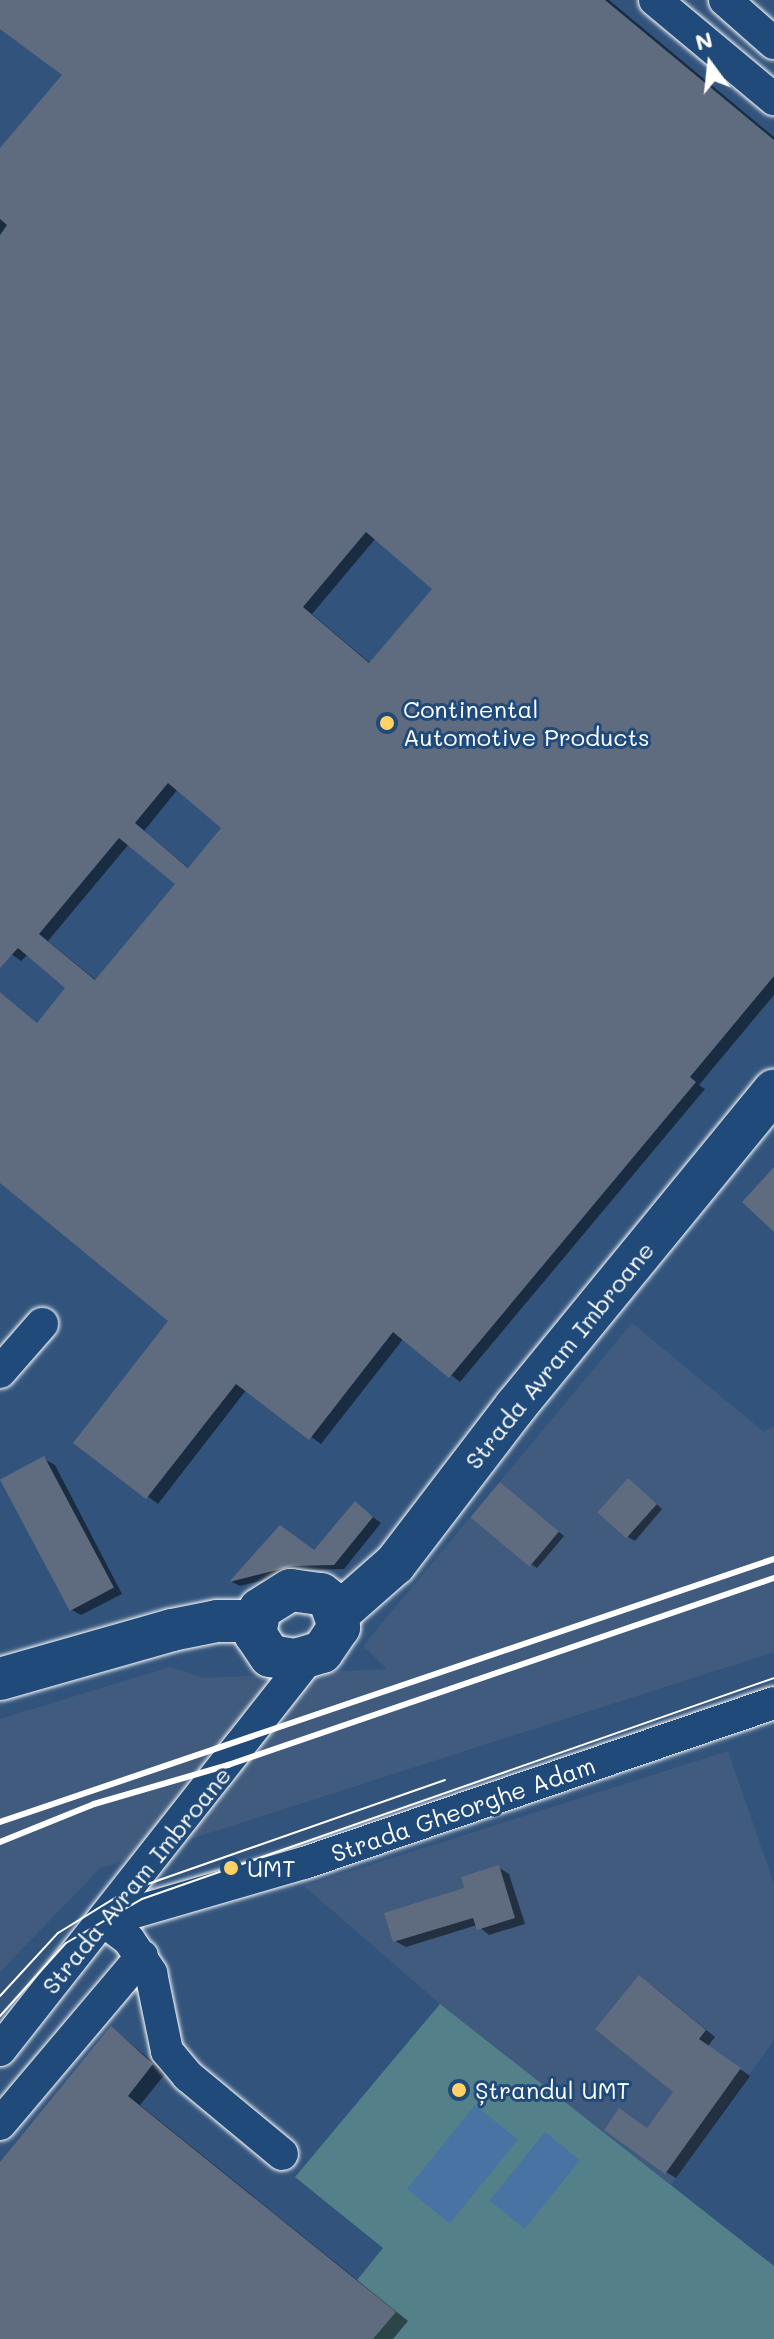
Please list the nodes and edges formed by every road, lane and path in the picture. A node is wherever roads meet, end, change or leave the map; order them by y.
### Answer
1 (655, 0) edge
2 (725, 0) edge
3 (774, 43) edge
4 (774, 99) edge
5 (774, 1090) edge
6 (42, 1324) dead end
7 (0, 1372) edge
8 (338, 1614) junction
9 (278, 1645) junction
10 (0, 1679) edge
11 (774, 1703) edge
12 (104, 1921) junction
13 (142, 1956) junction
14 (0, 2050) edge
15 (0, 2124) edge
16 (282, 2154) dead end

1 - 4 street
2 - 3 street
5 - 8 main road, Strada Avram Imbroane
6 - 7 street
8 - 9 main road
8 - 9 main road
9 - 10 main road
9 - 12 street, Strada Avram Imbroane
11 - 12 street, Strada Gheorghe Adam
12 - 13 street
12 - 14 street, Strada Avram Imbroane
13 - 15 street
13 - 16 street

